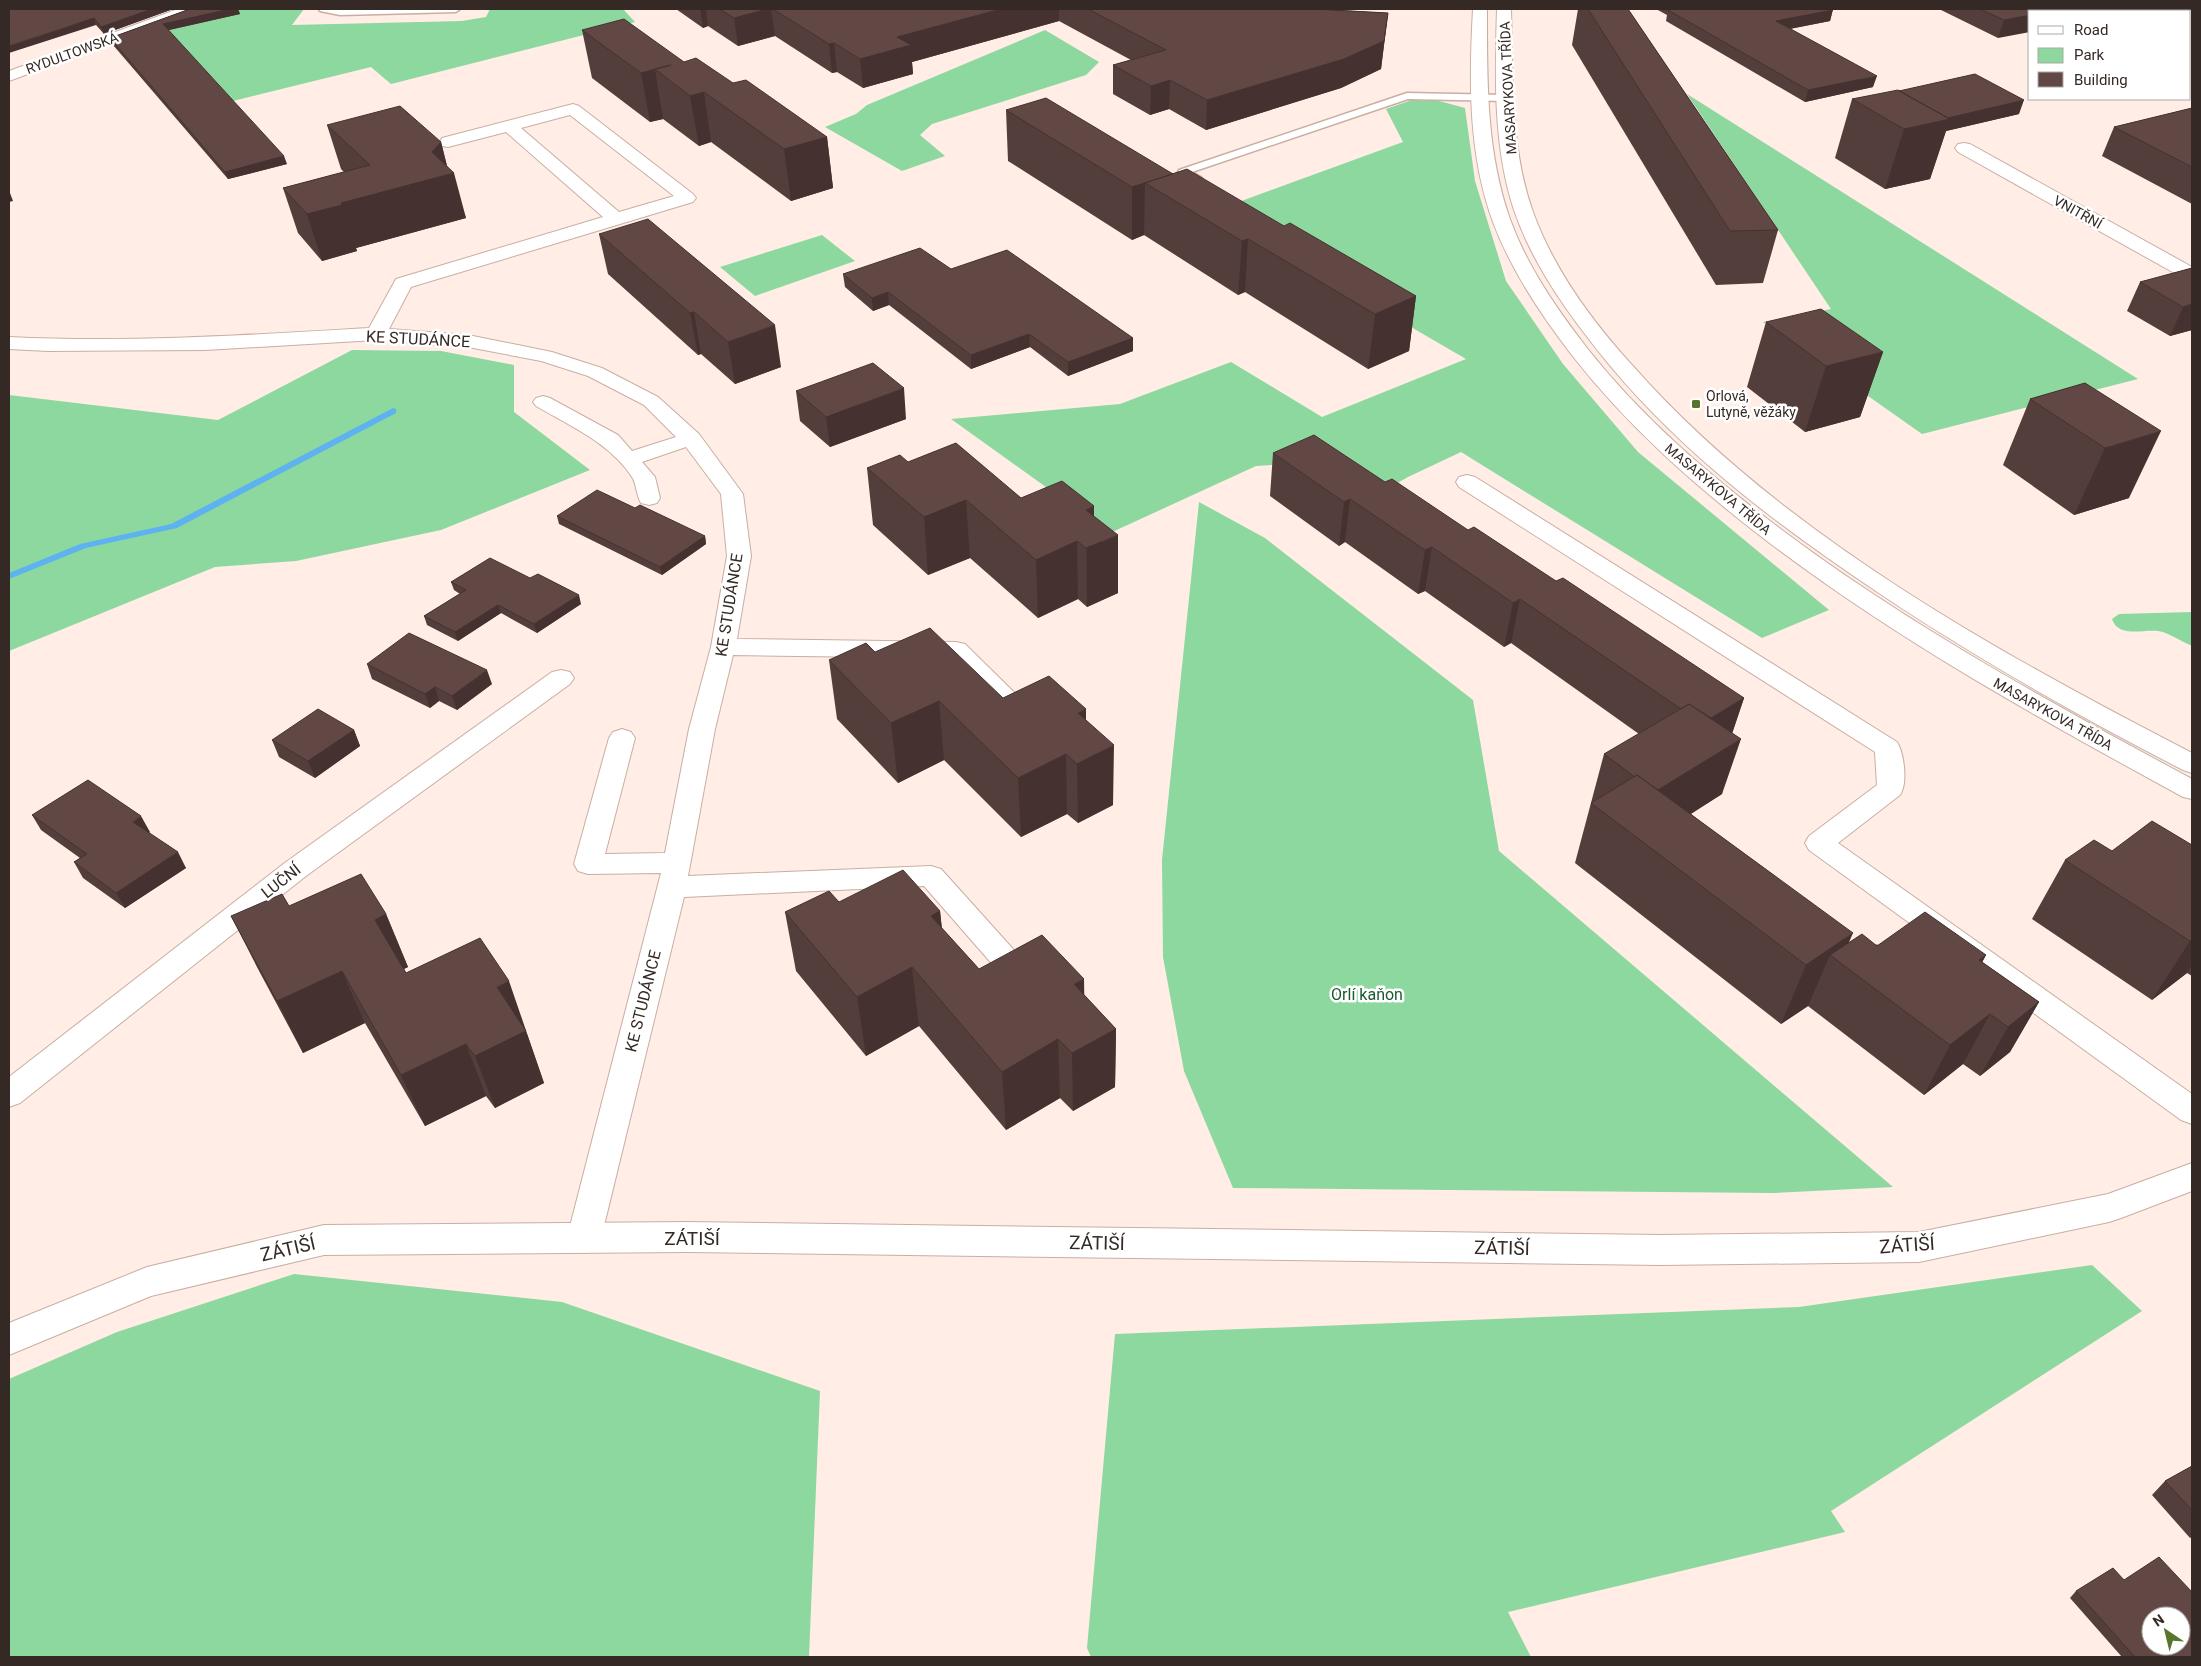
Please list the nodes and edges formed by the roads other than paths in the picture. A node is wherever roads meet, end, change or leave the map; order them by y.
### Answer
1 (191, 9) edge
2 (323, 9) edge
3 (456, 9) edge
4 (1480, 9) edge
5 (1504, 9) edge
6 (9, 76) edge
7 (1478, 97) junction
8 (1506, 98) junction
9 (509, 126) junction
10 (448, 142) dead end
11 (1964, 148) dead end
12 (1206, 185) edge
13 (616, 219) junction
14 (2192, 275) edge
15 (376, 334) junction
16 (9, 343) edge
17 (543, 402) dead end
18 (691, 439) junction
19 (628, 458) junction
20 (1467, 482) dead end
21 (649, 498) dead end
22 (724, 646) junction
23 (560, 678) dead end
24 (1028, 721) edge
25 (622, 738) dead end
26 (2192, 764) edge
27 (2192, 790) edge
28 (674, 875) junction
29 (1003, 957) edge
30 (9, 1094) edge
31 (2192, 1111) edge
32 (2192, 1177) edge
33 (584, 1238) junction
34 (9, 1339) edge

1 - 6 street, RYDULTOWSKÁ
2 - 3 lane
4 - 7 street, MASARYKOVA TŘÍDA
5 - 8 street, MASARYKOVA TŘÍDA
7 - 8 lane
7 - 12 lane
7 - 27 street, MASARYKOVA TŘÍDA
8 - 26 street, MASARYKOVA TŘÍDA
9 - 10 street
9 - 13 street
9 - 13 street
11 - 14 street, VNITŘNÍ
13 - 15 street
15 - 16 street, KE STUDÁNCE
15 - 18 street, KE STUDÁNCE
17 - 19 street
18 - 19 street
18 - 22 street, KE STUDÁNCE
19 - 21 street
20 - 31 street
22 - 24 street
22 - 28 street, KE STUDÁNCE
23 - 30 street, LUČNÍ
25 - 28 street
28 - 29 street
28 - 33 street, KE STUDÁNCE
32 - 33 street, ZÁTIŠÍ
33 - 34 street, ZÁTIŠÍ

